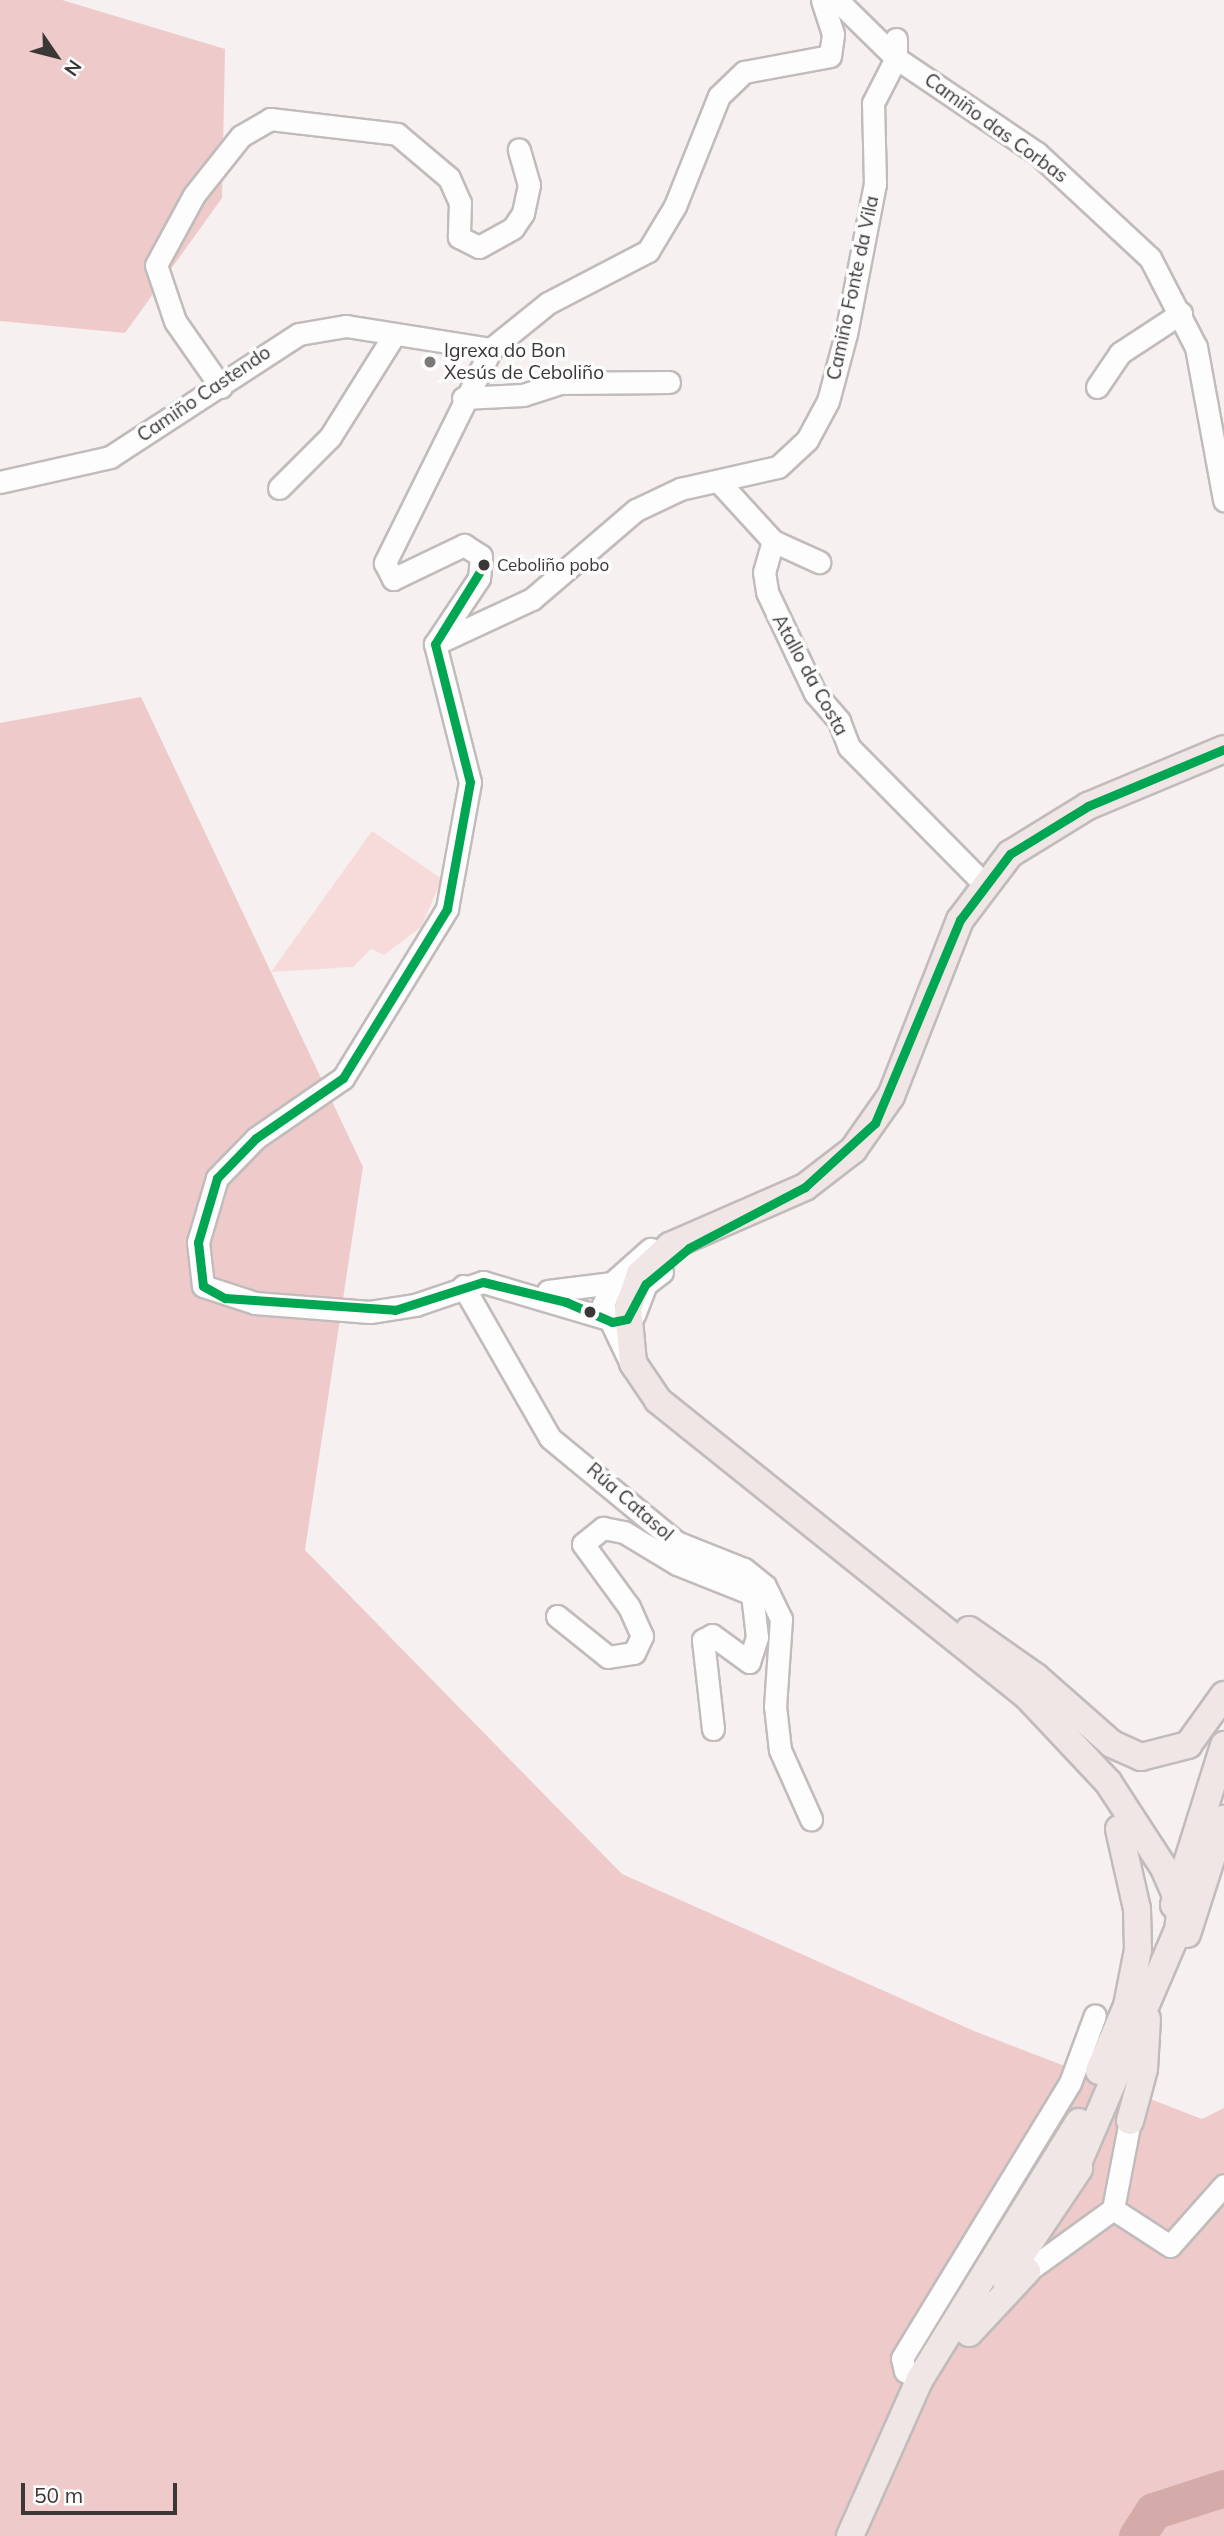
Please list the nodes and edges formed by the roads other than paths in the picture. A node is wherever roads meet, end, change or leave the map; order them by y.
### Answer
1 (822, 0) edge
2 (837, 0) edge
3 (896, 48) junction
4 (519, 149) dead end
5 (1181, 313) junction
6 (392, 338) junction
7 (491, 349) junction
8 (669, 382) dead end
9 (221, 387) junction
10 (1097, 387) dead end
11 (463, 398) junction
12 (0, 482) edge
13 (719, 482) junction
14 (279, 488) dead end
15 (1224, 500) edge
16 (773, 541) junction
17 (819, 562) dead end
18 (435, 644) junction
19 (1224, 749) edge
20 (983, 883) junction
21 (730, 1223) junction
22 (663, 1272) junction
23 (463, 1286) junction
24 (525, 1290) junction
25 (624, 1301) junction
26 (642, 1364) junction
27 (758, 1590) junction
28 (904, 1597) junction
29 (557, 1616) dead end
30 (1224, 1695) edge
31 (713, 1730) dead end
32 (1224, 1745) edge
33 (1087, 1757) junction
34 (1224, 1781) edge
35 (811, 1819) dead end
36 (1224, 1819) edge
37 (1118, 1829) junction
38 (1177, 1897) junction
39 (1147, 2011) junction
40 (1095, 2015) dead end
41 (1147, 2040) junction
42 (1130, 2121) joint
43 (1060, 2176) junction
44 (1224, 2185) edge
45 (1113, 2209) junction
46 (1033, 2267) joint
47 (932, 2304) junction
48 (963, 2327) junction
49 (920, 2379) junction
50 (850, 2536) edge
51 (867, 2536) edge

1 - 7 street
2 - 3 street, Camiño das Corbas
3 - 5 street, Camiño das Corbas
3 - 13 street, Camiño Fonte da Vila
4 - 9 street
5 - 10 street
5 - 15 street, Camiño das Corbas
6 - 7 street, Camiño Castendo
6 - 9 street, Camiño Castendo
6 - 14 street
7 - 11 street
8 - 11 street
9 - 12 street, Camiño Castendo
11 - 18 street
13 - 16 street
13 - 18 street, Camiño Fonte da Vila
16 - 17 street
16 - 20 street, Atallo da Costa
18 - 23 street
19 - 20 main road
20 - 21 main road
21 - 22 main road
21 - 25 main road
22 - 25 street
22 - 26 main road
23 - 24 street
23 - 27 street, Rúa Catasol
24 - 25 street
24 - 25 street
25 - 26 main road
26 - 28 main road
27 - 29 street
27 - 31 street
27 - 35 street, Rúa Catasol
28 - 30 main road
28 - 33 main road
32 - 38 main road
33 - 37 main road
33 - 38 main road
34 - 38 main road
36 - 41 main road
37 - 38 main road
37 - 43 main road
38 - 39 main road
38 - 43 main road
39 - 41 main road
39 - 43 main road
40 - 47 street
41 - 42 main road
41 - 43 main road
42 - 45 street
43 - 48 main road
44 - 45 street
45 - 46 street
46 - 48 main road
47 - 48 street
47 - 49 street
48 - 49 main road
48 - 51 main road
49 - 50 main road

